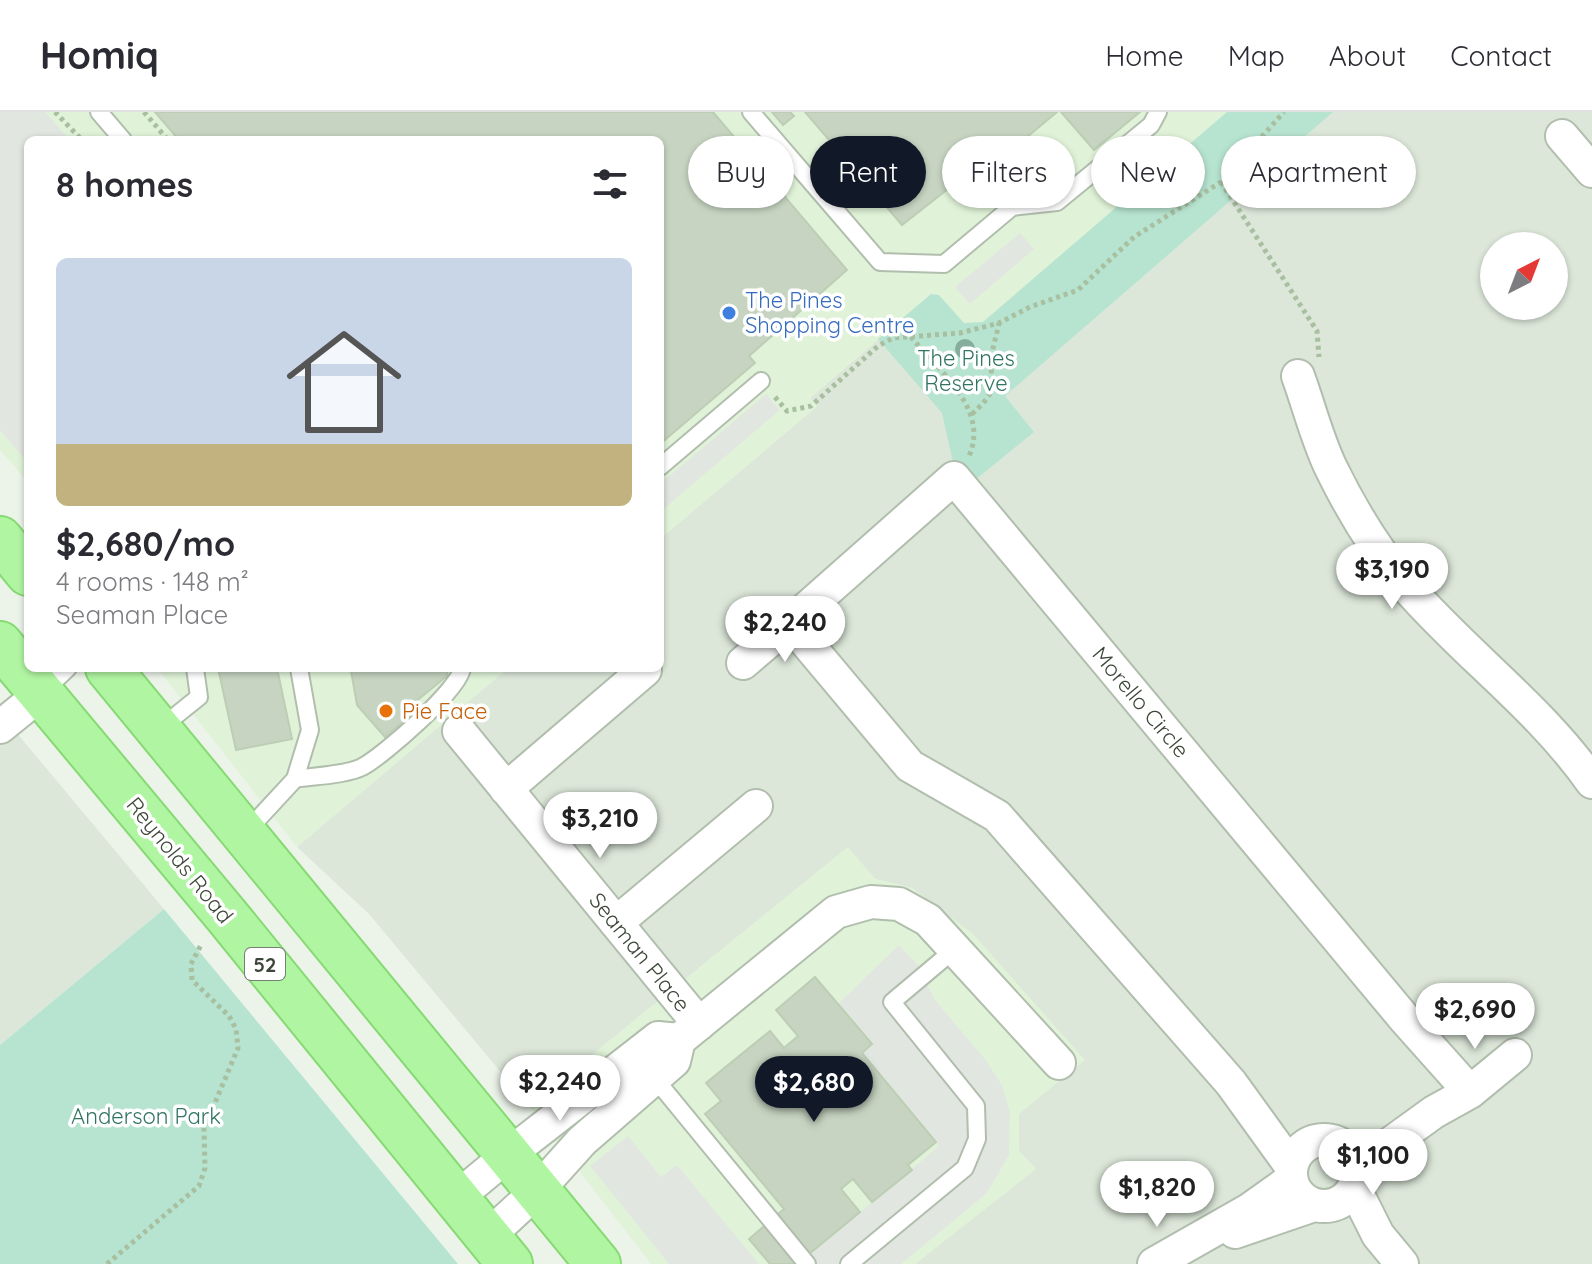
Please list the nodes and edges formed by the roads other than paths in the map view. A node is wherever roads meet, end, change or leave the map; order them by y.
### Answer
1 (99, 112) edge
2 (751, 112) edge
3 (1158, 112) edge
4 (120, 136) edge
5 (1562, 136) dead end
6 (1592, 171) edge
7 (1304, 375) road end
8 (761, 381) road end
9 (664, 464) edge
10 (0, 539) edge
11 (24, 568) edge
12 (790, 623) junction
13 (743, 663) dead end
14 (24, 671) edge
15 (31, 672) edge
16 (111, 672) edge
17 (196, 672) edge
18 (300, 672) edge
19 (462, 672) edge
20 (643, 672) edge
21 (0, 727) edge
22 (158, 730) junction
23 (459, 731) dead end
24 (295, 779) junction
25 (1592, 782) edge
26 (506, 789) junction
27 (756, 806) dead end
28 (243, 835) junction
29 (616, 923) junction
30 (955, 949) junction
31 (689, 1032) junction
32 (1515, 1055) dead end
33 (1059, 1063) dead end
34 (646, 1066) junction
35 (1231, 1083) junction
36 (1470, 1092) junction
37 (1434, 1112) junction
38 (1324, 1141) junction
39 (508, 1155) junction
40 (1291, 1173) junction
41 (537, 1191) junction
42 (1340, 1192) junction
43 (455, 1199) junction
44 (1189, 1243) junction
45 (499, 1250) edge
46 (598, 1264) edge
47 (807, 1264) edge
48 (849, 1264) edge
49 (1154, 1264) edge
50 (1402, 1264) edge

1 - 4 lane
2 - 3 lane
5 - 6 street
7 - 25 street
8 - 9 lane
10 - 11 main road
12 - 13 street
12 - 35 street
12 - 36 street, Morello Circle
14 - 21 street
15 - 43 main road, Reynolds Road / 52
16 - 22 main road
17 - 22 lane
18 - 24 lane
19 - 24 lane
20 - 26 street
22 - 28 main road
23 - 26 street, Seaman Place
24 - 28 lane
26 - 29 street, Seaman Place
27 - 29 street
28 - 39 main road
29 - 31 street, Seaman Place
30 - 31 street
30 - 33 street
30 - 48 lane
31 - 34 street
32 - 36 street
34 - 39 street
34 - 41 street
34 - 47 lane
35 - 38 street
35 - 40 street
36 - 37 street
37 - 38 street
37 - 42 street
38 - 40 street
38 - 42 street
39 - 41 main road
39 - 43 street
40 - 42 street
40 - 44 street
41 - 45 street
41 - 46 main road
42 - 44 street
42 - 50 street
43 - 45 main road, Reynolds Road / 52
44 - 49 street

